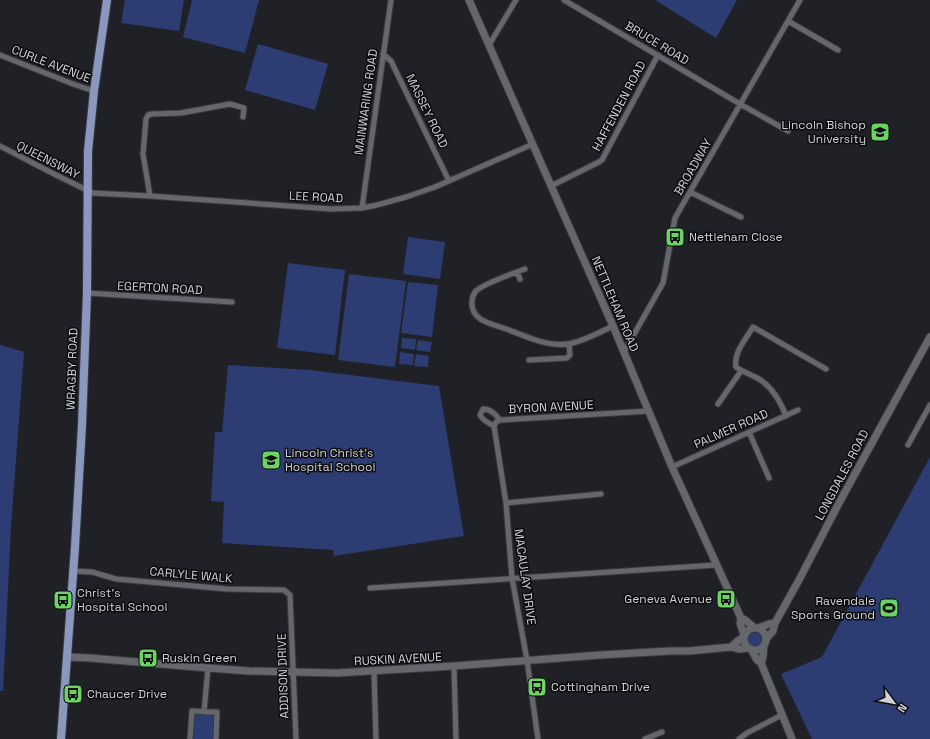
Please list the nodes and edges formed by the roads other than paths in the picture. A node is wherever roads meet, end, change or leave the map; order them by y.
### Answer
1 (106, 0) edge
2 (391, 0) edge
3 (469, 0) edge
4 (516, 0) edge
5 (564, 0) edge
6 (800, 0) edge
7 (788, 21) junction
8 (489, 45) junction
9 (838, 50) dead end
10 (383, 54) junction
11 (0, 55) edge
12 (658, 55) junction
13 (94, 91) junction
14 (740, 104) junction
15 (244, 117) dead end
16 (788, 131) dead end
17 (533, 144) junction
18 (0, 146) edge
19 (449, 181) junction
20 (551, 186) junction
21 (88, 191) junction
22 (690, 192) junction
23 (150, 196) junction
24 (362, 208) junction
25 (741, 217) dead end
26 (524, 269) dead end
27 (517, 272) junction
28 (520, 279) dead end
29 (86, 292) junction
30 (232, 302) dead end
31 (613, 326) junction
32 (930, 337) edge
33 (569, 344) junction
34 (624, 352) junction
35 (529, 360) dead end
36 (826, 369) dead end
37 (741, 371) junction
38 (718, 404) dead end
39 (930, 405) edge
40 (798, 410) dead end
41 (649, 411) junction
42 (786, 416) junction
43 (500, 420) junction
44 (494, 426) junction
45 (749, 432) junction
46 (908, 445) dead end
47 (672, 467) junction
48 (769, 478) dead end
49 (601, 494) dead end
50 (506, 503) junction
51 (716, 565) junction
52 (73, 571) junction
53 (512, 578) junction
54 (370, 588) dead end
55 (290, 611) joint
56 (741, 618) junction
57 (775, 623) junction
58 (757, 628) junction
59 (744, 636) junction
60 (765, 642) junction
61 (731, 647) junction
62 (750, 649) junction
63 (67, 657) junction
64 (527, 660) junction
65 (761, 663) junction
66 (454, 666) junction
67 (208, 668) junction
68 (374, 671) junction
69 (293, 672) junction
70 (204, 712) junction
71 (782, 715) junction
72 (662, 732) dead end
73 (61, 739) edge
74 (190, 739) edge
75 (216, 739) edge
76 (296, 739) edge
77 (376, 739) edge
78 (456, 739) edge
79 (538, 739) edge
80 (645, 739) edge
81 (739, 739) edge
82 (792, 739) edge

1 - 13 main road, WRAGBY ROAD
2 - 10 street, MAINWARING ROAD
3 - 8 main road, NETTLEHAM ROAD
4 - 8 street
5 - 12 street, BRUCE ROAD
6 - 7 street, BROADWAY
7 - 9 street
7 - 14 street, BROADWAY
8 - 17 main road, NETTLEHAM ROAD
10 - 19 street, MASSEY ROAD
10 - 24 street, MAINWARING ROAD
11 - 13 street, CURLE AVENUE
12 - 14 street, BRUCE ROAD
12 - 20 street, HAFFENDEN ROAD
13 - 21 main road, WRAGBY ROAD
14 - 16 street, BRUCE ROAD
14 - 22 street, BROADWAY
15 - 23 street
17 - 19 street, LEE ROAD
17 - 20 main road, NETTLEHAM ROAD
18 - 21 street, QUEENSWAY
19 - 24 street, LEE ROAD
20 - 31 main road, NETTLEHAM ROAD
21 - 23 street, LEE ROAD
21 - 29 main road, WRAGBY ROAD
22 - 25 street
22 - 34 street, BROADWAY
23 - 24 street, LEE ROAD
26 - 27 street
27 - 28 street
27 - 33 street
29 - 30 street, EGERTON ROAD
29 - 52 main road, WRAGBY ROAD
31 - 33 street
31 - 34 main road, NETTLEHAM ROAD
32 - 57 main road, LONGDALES ROAD
33 - 35 street
34 - 41 main road, NETTLEHAM ROAD
36 - 37 street
37 - 38 street
37 - 42 street
39 - 46 street
40 - 42 street, PALMER ROAD
41 - 43 street, BYRON AVENUE
41 - 47 main road, NETTLEHAM ROAD
42 - 45 street, PALMER ROAD
43 - 44 street
43 - 44 street, BYRON AVENUE
44 - 50 street, MACAULAY DRIVE
45 - 47 street, PALMER ROAD
45 - 48 street
47 - 51 main road, NETTLEHAM ROAD
49 - 50 street
50 - 53 street, MACAULAY DRIVE
51 - 53 street
51 - 56 main road, NETTLEHAM ROAD
52 - 55 street, CARLYLE WALK
52 - 63 main road, WRAGBY ROAD
53 - 54 street
53 - 64 street, MACAULAY DRIVE
55 - 69 street, ADDISON DRIVE
56 - 58 main road, NETTLEHAM ROAD
56 - 59 main road, NETTLEHAM ROAD
57 - 58 main road
57 - 60 main road, LONGDALES ROAD
58 - 59 main road
58 - 60 main road
59 - 61 main road
59 - 62 main road
60 - 62 main road
60 - 65 main road
61 - 62 main road, RUSKIN AVENUE
61 - 64 main road, RUSKIN AVENUE
62 - 65 main road
63 - 67 main road, RUSKIN AVENUE
63 - 73 main road, WRAGBY ROAD
64 - 66 main road, RUSKIN AVENUE
64 - 79 street, MACAULAY DRIVE
65 - 71 main road
66 - 68 main road, RUSKIN AVENUE
66 - 78 street
67 - 69 main road, RUSKIN AVENUE
67 - 70 street
68 - 69 main road, RUSKIN AVENUE
68 - 77 street
69 - 76 street, ADDISON DRIVE
70 - 74 street
70 - 75 street
71 - 81 street
71 - 82 main road
72 - 80 street

